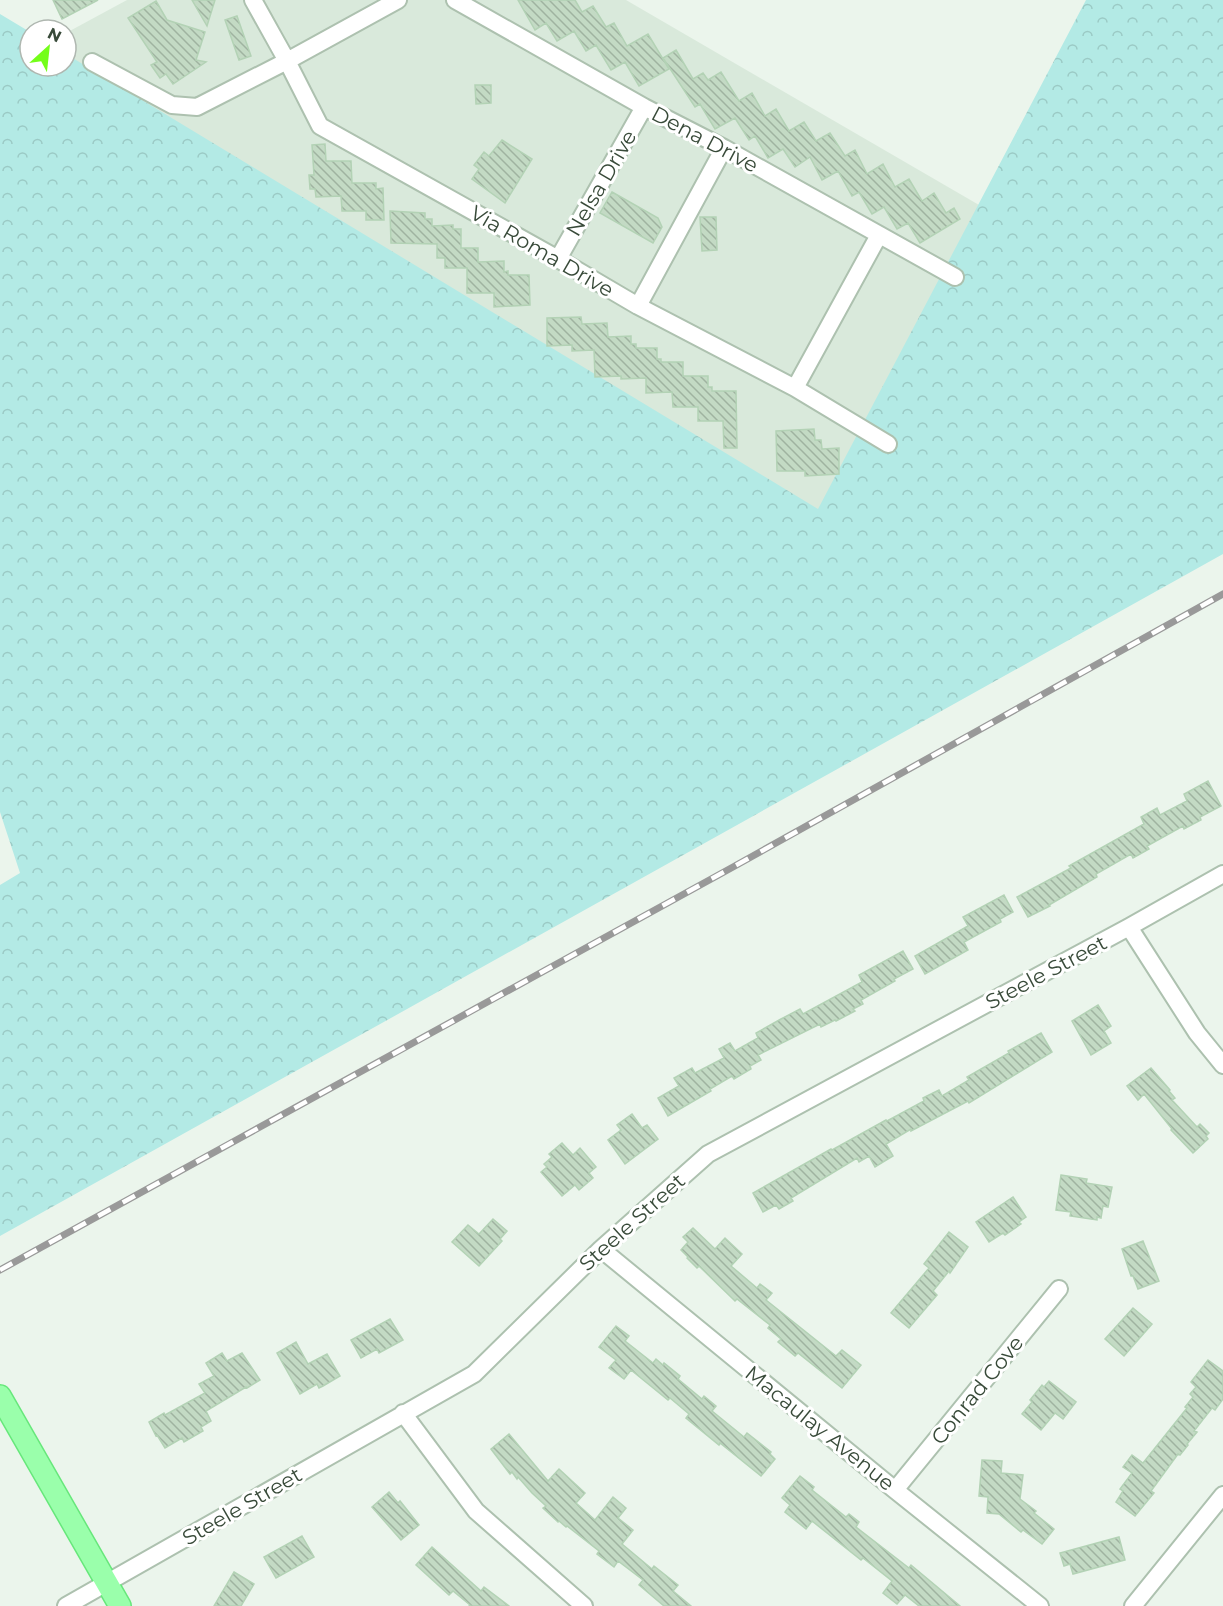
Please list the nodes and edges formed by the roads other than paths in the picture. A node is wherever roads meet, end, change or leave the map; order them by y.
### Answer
1 (253, 0) edge
2 (398, 0) edge
3 (455, 0) edge
4 (287, 60) junction
5 (92, 62) dead end
6 (644, 107) junction
7 (724, 148) junction
8 (879, 236) junction
9 (558, 259) junction
10 (956, 277) dead end
11 (638, 306) junction
12 (795, 388) junction
13 (888, 444) dead end
14 (1223, 874) edge
15 (1129, 927) junction
16 (1223, 1065) edge
17 (601, 1249) junction
18 (1059, 1289) dead end
19 (0, 1396) edge
20 (404, 1413) junction
21 (895, 1490) junction
22 (1223, 1495) edge
23 (107, 1583) junction
24 (66, 1606) edge
25 (120, 1606) edge
26 (584, 1606) edge
27 (1040, 1606) edge
28 (1133, 1606) edge

1 - 4 street, Via Roma Drive
2 - 4 street
3 - 6 street, Dena Drive
4 - 5 street
4 - 9 street, Via Roma Drive
6 - 7 street, Dena Drive
6 - 9 street, Nelsa Drive
7 - 8 street, Dena Drive
7 - 11 street
8 - 10 street, Dena Drive
8 - 12 street
9 - 11 street, Via Roma Drive
11 - 12 street, Via Roma Drive
12 - 13 street, Via Roma Drive
14 - 15 street, Steele Street
15 - 16 street
15 - 17 street, Steele Street
17 - 20 street, Steele Street
17 - 21 street, Macaulay Avenue
18 - 21 street, Conrad Cove
19 - 23 main road
20 - 23 street, Steele Street
20 - 26 street
21 - 27 street, Macaulay Avenue
22 - 28 street
23 - 24 street, Steele Street
23 - 25 main road

